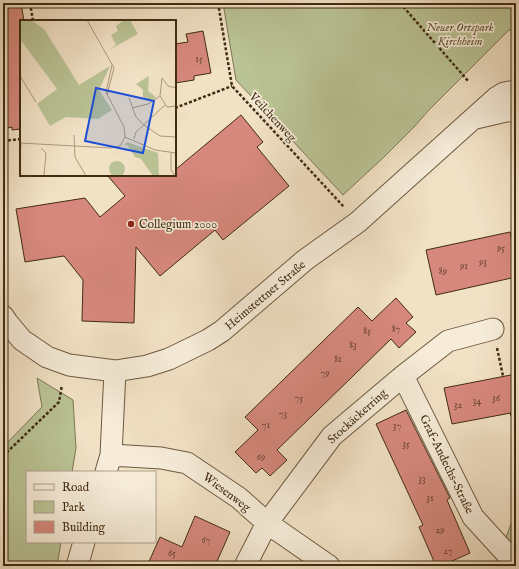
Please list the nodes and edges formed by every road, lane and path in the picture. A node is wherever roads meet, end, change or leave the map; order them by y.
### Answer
1 (30, 3) edge
2 (218, 3) edge
3 (400, 3) edge
4 (33, 20) edge
5 (469, 82) dead end
6 (232, 86) junction
7 (516, 91) edge
8 (176, 108) edge
9 (516, 111) edge
10 (474, 118) junction
11 (20, 138) edge
12 (3, 142) edge
13 (358, 222) junction
14 (3, 316) edge
15 (493, 329) joint
16 (115, 371) junction
17 (403, 376) junction
18 (503, 376) dead end
19 (62, 384) dead end
20 (511, 413) dead end
21 (516, 438) edge
22 (3, 456) edge
23 (108, 463) edge
24 (267, 523) junction
25 (84, 543) edge
26 (516, 564) edge
27 (77, 566) edge
28 (245, 566) edge
29 (329, 566) edge

1 - 4 path
2 - 6 path
3 - 5 path
6 - 8 path
6 - 13 path, Veilchenweg
7 - 10 street, Heimstettner Straße
9 - 10 street, Heimstettner Straße
10 - 13 street, Heimstettner Straße
11 - 12 path
13 - 16 street, Heimstettner Straße
14 - 16 street, Heimstettner Straße
15 - 17 street, Stockäckerring
15 - 18 path
16 - 23 street
17 - 24 street, Stockäckerring
17 - 26 street, Graf-Andechs-Straße
19 - 22 path
20 - 21 path
23 - 24 street, Wiesenweg
24 - 28 street, Stockäckerring
24 - 29 street, Wiesenweg
25 - 27 street

